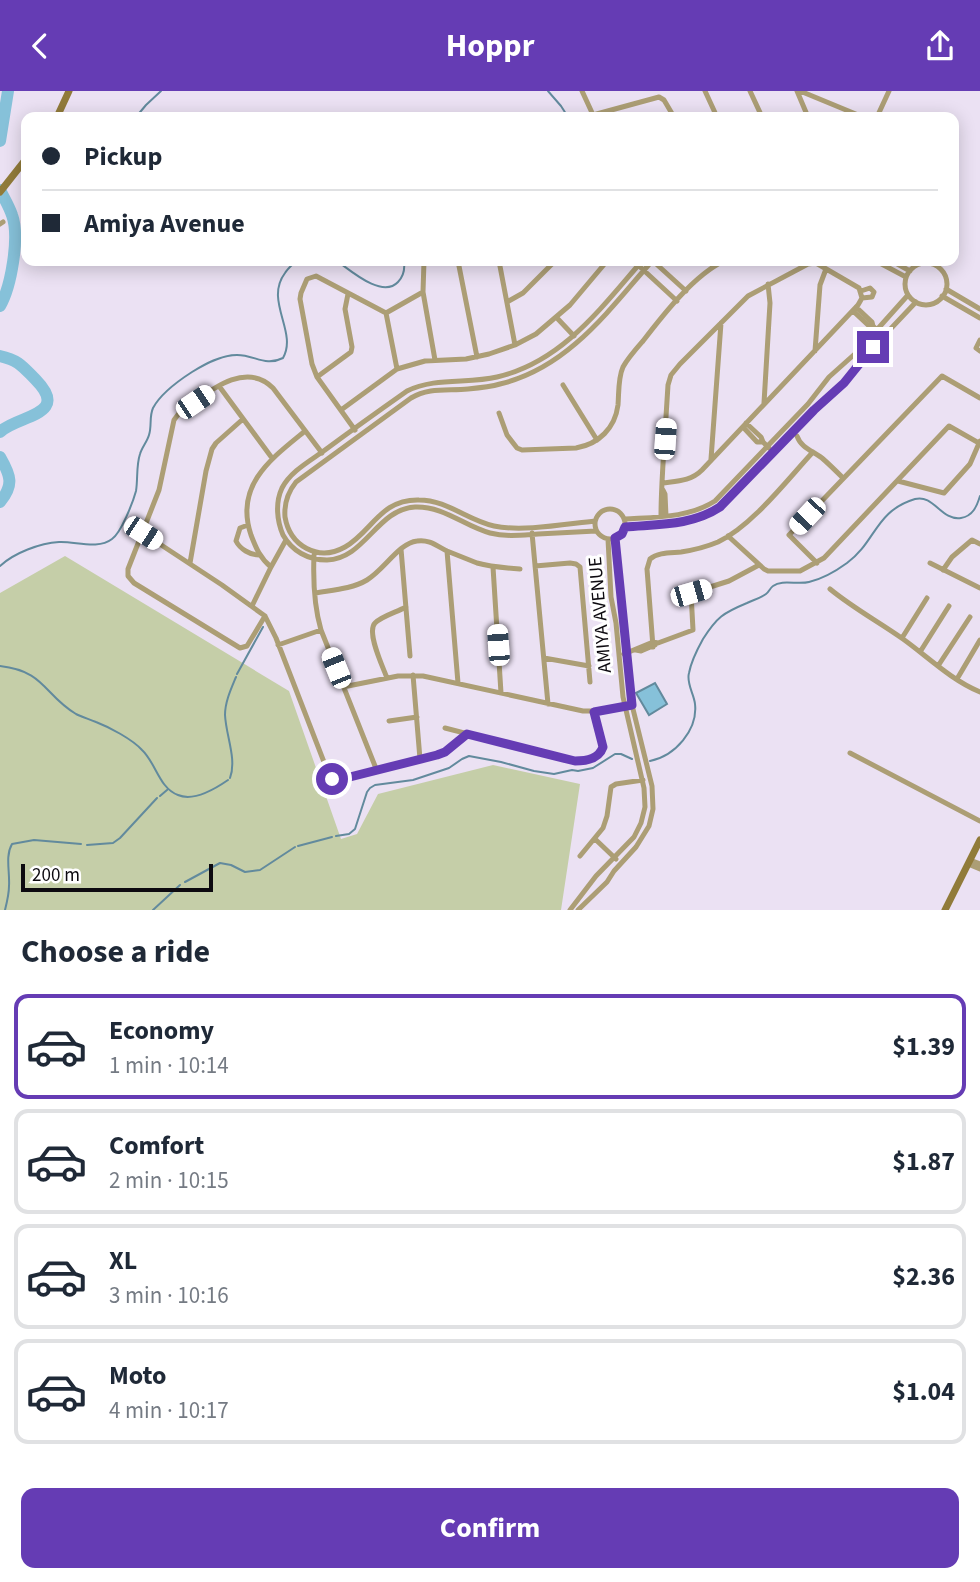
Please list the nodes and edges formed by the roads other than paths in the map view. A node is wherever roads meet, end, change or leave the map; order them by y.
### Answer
1 (69, 91) edge
2 (582, 91) edge
3 (705, 91) edge
4 (750, 91) edge
5 (799, 91) edge
6 (889, 91) edge
7 (59, 112) edge
8 (592, 112) edge
9 (608, 112) edge
10 (671, 112) edge
11 (715, 112) edge
12 (760, 112) edge
13 (806, 112) edge
14 (851, 112) edge
15 (879, 112) edge
16 (21, 166) edge
17 (0, 192) edge
18 (424, 266) edge
19 (459, 266) edge
20 (501, 266) edge
21 (550, 266) edge
22 (603, 266) edge
23 (637, 266) edge
24 (642, 266) edge
25 (648, 266) edge
26 (658, 266) edge
27 (716, 266) edge
28 (804, 266) edge
29 (821, 266) edge
30 (885, 266) edge
31 (901, 266) edge
32 (917, 266) edge
33 (935, 266) edge
34 (826, 269) junction
35 (644, 270) junction
36 (910, 271) junction
37 (906, 277) junction
38 (768, 284) junction
39 (946, 289) junction
40 (686, 291) junction
41 (861, 291) junction
42 (423, 292) junction
43 (348, 294) junction
44 (908, 295) junction
45 (942, 296) junction
46 (862, 298) junction
47 (677, 301) junction
48 (507, 302) junction
49 (916, 302) junction
50 (898, 306) junction
51 (855, 309) junction
52 (980, 309) edge
53 (386, 313) junction
54 (905, 313) junction
55 (557, 318) junction
56 (887, 318) junction
57 (980, 318) edge
58 (721, 323) junction
59 (895, 325) junction
60 (875, 328) junction
61 (817, 329) junction
62 (831, 334) junction
63 (574, 335) junction
64 (884, 336) junction
65 (706, 338) junction
66 (980, 339) edge
67 (579, 341) junction
68 (720, 344) junction
69 (515, 345) junction
70 (815, 351) junction
71 (980, 351) edge
72 (477, 357) junction
73 (435, 360) junction
74 (397, 369) junction
75 (317, 377) junction
76 (765, 382) junction
77 (564, 385) dead end
78 (219, 386) junction
79 (779, 389) junction
80 (980, 398) edge
81 (764, 405) junction
82 (341, 410) junction
83 (499, 413) dead end
84 (243, 419) junction
85 (744, 425) junction
86 (787, 426) junction
87 (354, 428) junction
88 (305, 431) junction
89 (795, 434) junction
90 (359, 435) junction
91 (713, 437) junction
92 (597, 440) junction
93 (980, 442) edge
94 (726, 445) junction
95 (765, 445) junction
96 (811, 450) junction
97 (322, 452) junction
98 (774, 453) junction
99 (272, 457) junction
100 (326, 459) junction
101 (711, 461) junction
102 (842, 478) junction
103 (898, 481) junction
104 (663, 483) junction
105 (664, 516) junction
106 (625, 519) junction
107 (595, 521) junction
108 (248, 525) junction
109 (531, 527) junction
110 (625, 527) junction
111 (596, 531) junction
112 (143, 533) junction
113 (532, 534) junction
114 (729, 536) junction
115 (289, 538) junction
116 (615, 538) junction
117 (608, 539) junction
118 (980, 544) edge
119 (401, 549) junction
120 (447, 551) junction
121 (259, 555) junction
122 (314, 555) junction
123 (190, 563) junction
124 (817, 563) junction
125 (930, 563) dead end
126 (759, 565) junction
127 (535, 566) junction
128 (271, 567) junction
129 (493, 567) junction
130 (520, 569) dead end
131 (943, 570) junction
132 (980, 588) edge
133 (830, 590) dead end
134 (315, 593) junction
135 (927, 598) dead end
136 (253, 606) junction
137 (949, 606) dead end
138 (406, 607) junction
139 (265, 616) junction
140 (970, 617) dead end
141 (321, 630) junction
142 (902, 638) junction
143 (980, 640) edge
144 (655, 644) junction
145 (278, 645) junction
146 (920, 652) junction
147 (618, 654) junction
148 (626, 654) junction
149 (411, 656) dead end
150 (544, 658) junction
151 (589, 666) junction
152 (938, 666) junction
153 (413, 675) junction
154 (387, 678) junction
155 (957, 679) junction
156 (590, 682) dead end
157 (458, 683) junction
158 (980, 683) edge
159 (343, 687) junction
160 (978, 691) edge
161 (501, 694) junction
162 (548, 703) junction
163 (632, 705) junction
164 (624, 707) junction
165 (594, 712) junction
166 (417, 717) junction
167 (389, 721) dead end
168 (445, 728) dead end
169 (467, 734) junction
170 (850, 753) dead end
171 (420, 759) junction
172 (377, 771) junction
173 (651, 778) junction
174 (642, 780) junction
175 (980, 821) edge
176 (595, 839) junction
177 (980, 840) edge
178 (580, 856) dead end
179 (614, 858) junction
180 (969, 862) junction
181 (621, 864) junction
182 (980, 867) edge
183 (579, 905) edge
184 (570, 910) edge
185 (945, 910) edge

1 - 7 main road
2 - 8 street
3 - 11 street
4 - 12 street
5 - 13 street
5 - 14 street
6 - 15 street
9 - 10 street
16 - 17 main road
18 - 42 street
19 - 72 street
20 - 48 street
21 - 48 street
22 - 55 street
23 - 63 street
24 - 35 street
25 - 35 street
26 - 40 street
27 - 40 street
28 - 38 street
29 - 34 street
30 - 37 street
31 - 36 street
32 - 36 street
33 - 39 street
34 - 41 street
34 - 61 street
35 - 47 street
35 - 67 street
36 - 37 street
37 - 44 street
38 - 58 street
38 - 76 street
39 - 45 street
39 - 52 street
40 - 47 street
41 - 46 street
41 - 46 street
42 - 53 street
42 - 73 street
43 - 53 street
43 - 75 street
43 - 75 street
44 - 49 street
44 - 50 street
45 - 49 street
45 - 57 street
46 - 51 street
47 - 92 street
48 - 69 street
49 - 54 street
50 - 54 street
50 - 56 street
51 - 60 street
51 - 62 street
53 - 74 street
54 - 59 street
55 - 63 street
55 - 69 street
56 - 59 street
56 - 60 street
58 - 65 street
58 - 68 street
59 - 64 street
60 - 64 street
60 - 86 street
61 - 62 street
61 - 70 street
62 - 70 street
63 - 67 street
63 - 87 street
64 - 89 street
65 - 68 street
65 - 104 street
66 - 71 street
67 - 90 street
68 - 91 street
69 - 72 street
70 - 79 street
72 - 73 street
73 - 74 street
74 - 82 street
75 - 82 street
76 - 79 street
76 - 81 street
77 - 92 street
78 - 84 street
78 - 88 street
78 - 112 street
79 - 81 street
80 - 102 street
81 - 85 street
82 - 87 street
83 - 92 street
84 - 99 street
84 - 123 street
85 - 94 street
85 - 95 street
86 - 89 street
86 - 95 street
87 - 90 street
87 - 97 street
88 - 97 street
88 - 99 street
89 - 96 street
89 - 98 street
90 - 100 street
91 - 94 street
91 - 101 street
93 - 103 street
93 - 103 street
94 - 101 street
95 - 98 street
95 - 105 street
96 - 102 street
96 - 114 street
97 - 100 street
97 - 115 street
98 - 110 street
99 - 108 street
100 - 115 street
101 - 104 street
102 - 124 street
103 - 124 street
104 - 105 street
105 - 106 street
106 - 107 street
106 - 110 street
107 - 109 street
107 - 111 street
108 - 121 street
108 - 121 street
109 - 113 street
109 - 122 street
110 - 116 street
111 - 113 street
111 - 117 street
112 - 123 street
112 - 139 street
113 - 122 street
113 - 127 street
114 - 126 street
114 - 144 street
115 - 122 street
115 - 128 street
116 - 117 street
116 - 148 street, AMIYA AVENUE
117 - 147 street, AMIYA AVENUE
118 - 131 street
119 - 120 street
119 - 134 street
119 - 138 street
120 - 129 street
120 - 157 street
121 - 128 street
122 - 134 street
123 - 136 street
124 - 126 street
125 - 131 street
126 - 144 street
127 - 150 street
127 - 151 street
128 - 136 street
129 - 130 street
129 - 161 street
131 - 132 street
133 - 142 street
134 - 141 street
135 - 142 street
136 - 139 street
137 - 146 street
138 - 149 street
138 - 154 street
139 - 145 street
140 - 152 street
141 - 145 street
141 - 159 street
142 - 146 street
143 - 155 street
144 - 148 street
145 - 172 street
146 - 152 street
147 - 148 street
147 - 164 street, AMIYA AVENUE
148 - 163 street, AMIYA AVENUE
150 - 151 street
150 - 162 street
151 - 156 street
152 - 155 street
153 - 154 street
153 - 157 street
153 - 166 street
154 - 159 street
155 - 160 street
157 - 161 street
158 - 160 street
159 - 172 street
161 - 162 street
162 - 165 street
163 - 164 street
163 - 173 street, AMIYA AVENUE
164 - 165 street
164 - 174 street, AMIYA AVENUE
165 - 169 street
166 - 167 street
166 - 171 street
168 - 169 street
169 - 171 street
170 - 175 street
171 - 172 street
173 - 174 street
173 - 181 street, AMIYA AVENUE
174 - 176 street
174 - 179 street, AMIYA AVENUE
176 - 178 street
176 - 179 street
177 - 180 main road
179 - 181 street
179 - 183 street, AMIYA AVENUE
180 - 182 street
180 - 185 main road
181 - 183 street, AMIYA AVENUE
183 - 184 street, AMIYA AVENUE

